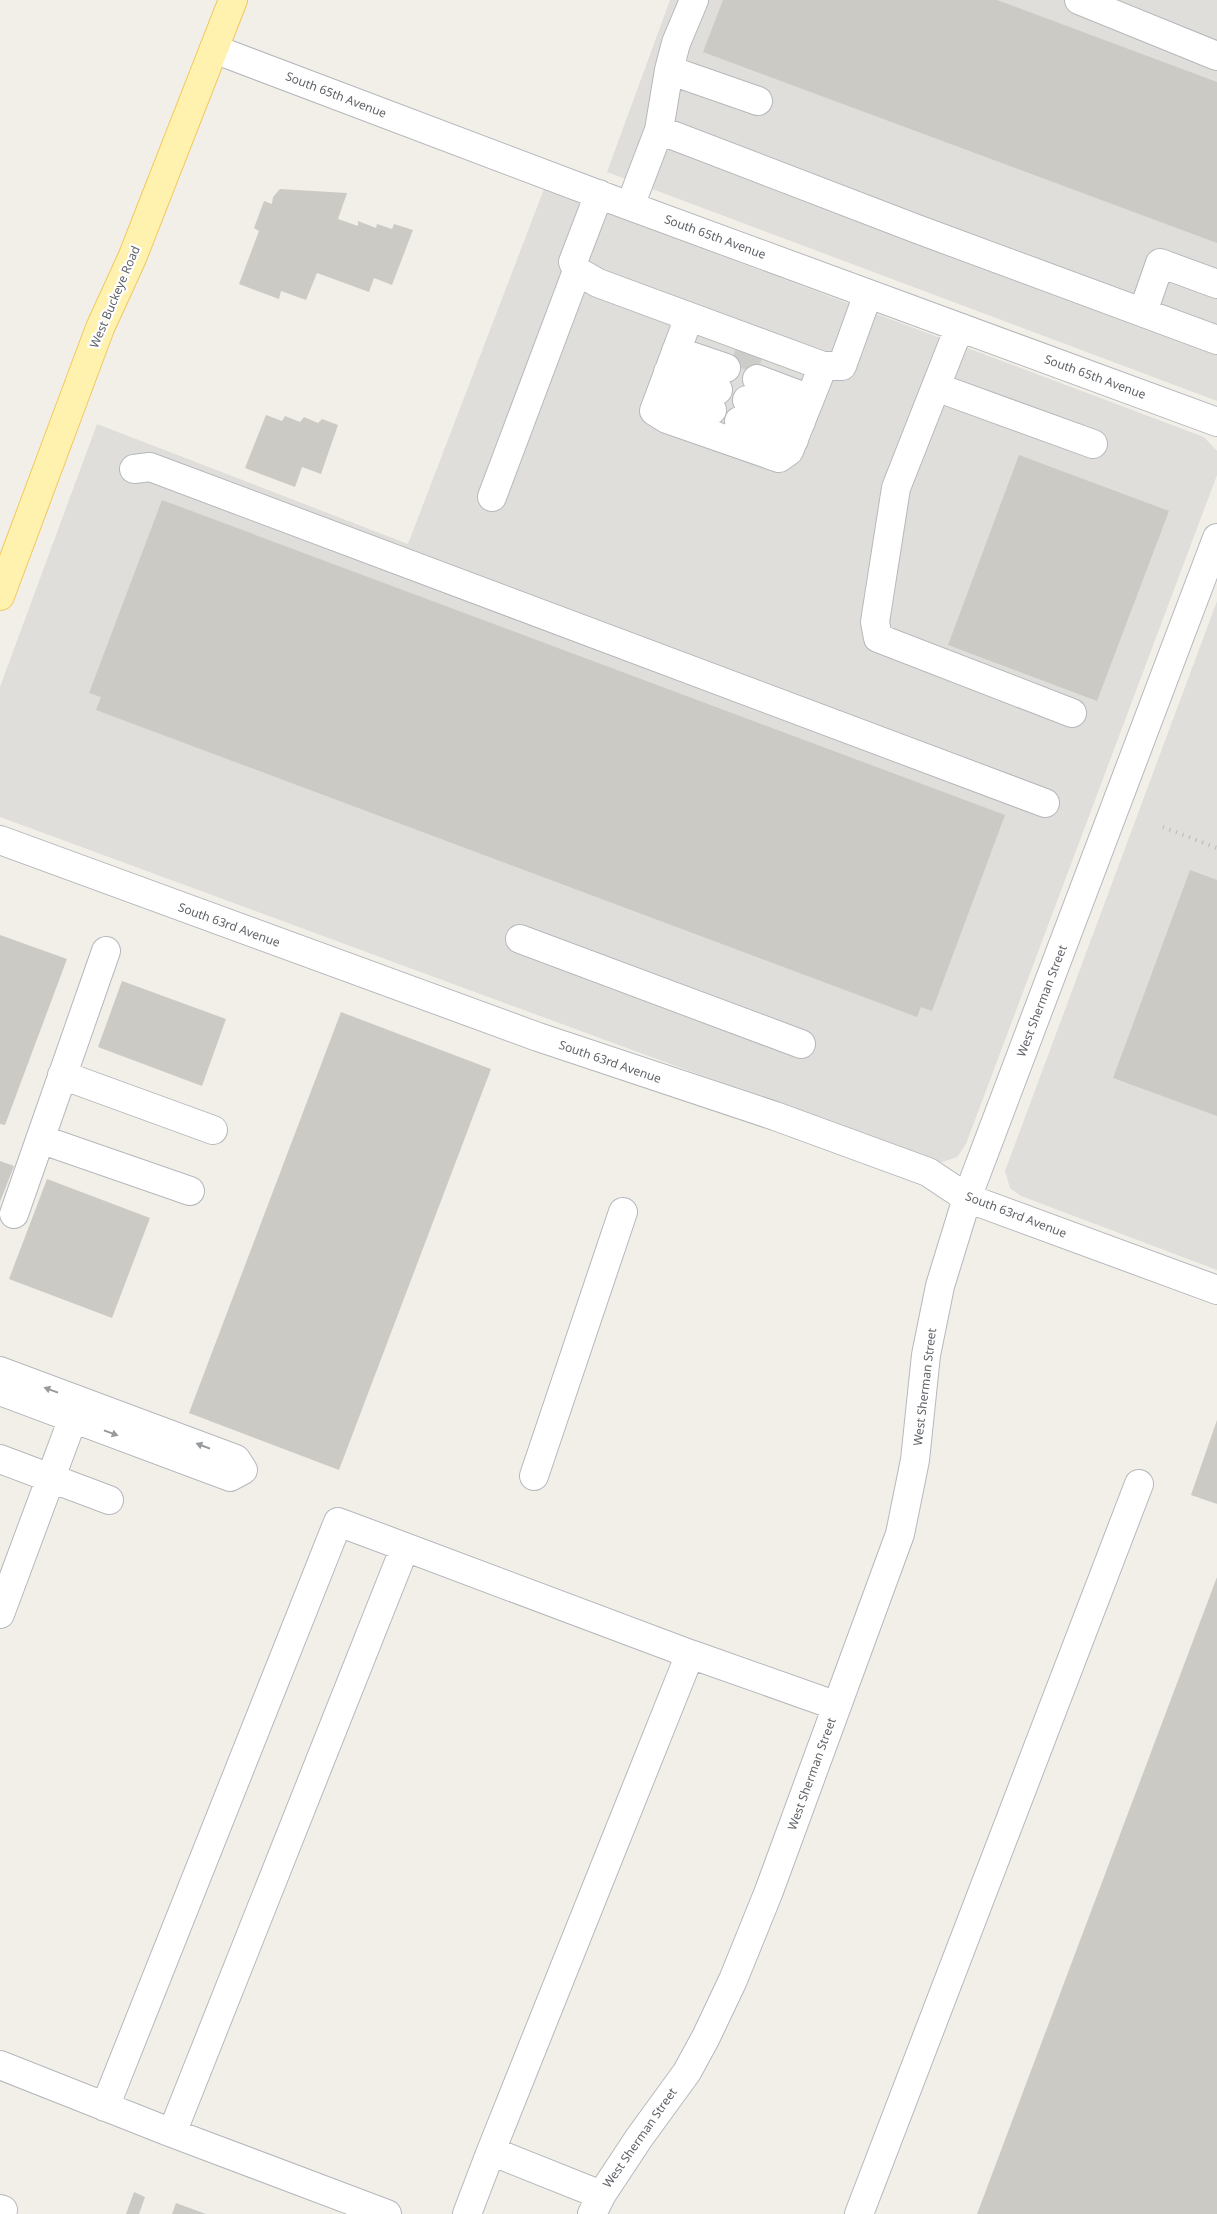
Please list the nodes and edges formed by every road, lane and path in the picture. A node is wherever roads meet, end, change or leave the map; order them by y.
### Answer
1 (233, 0) edge
2 (694, 0) edge
3 (1079, 0) edge
4 (214, 49) junction
5 (1217, 56) edge
6 (669, 70) junction
7 (758, 101) dead end
8 (659, 130) junction
9 (599, 194) junction
10 (630, 206) junction
11 (577, 271) junction
12 (1217, 284) edge
13 (868, 294) junction
14 (1143, 312) junction
15 (959, 328) junction
16 (1217, 340) edge
17 (675, 353) junction
18 (936, 387) junction
19 (809, 402) junction
20 (1217, 422) edge
21 (1093, 444) dead end
22 (134, 468) dead end
23 (492, 497) dead end
24 (1217, 538) edge
25 (0, 596) edge
26 (1072, 713) dead end
27 (1045, 803) dead end
28 (0, 840) edge
29 (520, 939) dead end
30 (106, 950) dead end
31 (801, 1044) dead end
32 (62, 1076) junction
33 (213, 1130) dead end
34 (40, 1139) junction
35 (190, 1191) dead end
36 (967, 1198) junction
37 (623, 1212) dead end
38 (14, 1214) dead end
39 (1217, 1290) edge
40 (0, 1371) edge
41 (0, 1391) edge
42 (76, 1409) junction
43 (0, 1459) edge
44 (534, 1476) dead end
45 (51, 1478) junction
46 (1139, 1484) dead end
47 (109, 1500) dead end
48 (405, 1547) junction
49 (0, 1614) edge
50 (690, 1654) junction
51 (837, 1706) junction
52 (0, 2065) edge
53 (105, 2106) junction
54 (172, 2133) junction
55 (491, 2151) junction
56 (597, 2204) edge
57 (0, 2209) edge
58 (2, 2214) edge
59 (388, 2214) edge
60 (467, 2214) edge
61 (859, 2214) edge

1 - 4 main road, West Buckeye Road
2 - 6 street
3 - 5 street
4 - 9 street, South 65th Avenue
4 - 25 main road, West Buckeye Road
6 - 7 street
6 - 8 street
8 - 10 street
8 - 14 street
9 - 10 street, South 65th Avenue
9 - 11 street
10 - 13 street, South 65th Avenue
11 - 17 street
11 - 23 street
12 - 14 street
13 - 15 street, South 65th Avenue
13 - 19 street
14 - 16 street
15 - 18 street
15 - 20 street, South 65th Avenue
17 - 17 street
17 - 19 street
17 - 19 street
18 - 21 street
18 - 26 street
19 - 19 street
22 - 27 street
24 - 36 street, West Sherman Street
28 - 36 street, South 63rd Avenue
29 - 31 street
30 - 32 street
32 - 33 street
32 - 34 street
34 - 35 street
34 - 38 street
36 - 39 street, South 63rd Avenue
36 - 51 street, West Sherman Street
37 - 44 street
42 -> 40 street
41 - 42 street
42 -> 42 street
42 - 45 street
43 - 45 street
45 - 47 street
45 - 49 street
46 - 61 street
48 - 50 street
48 - 53 street
48 - 54 street
50 - 51 street
50 - 55 street
51 - 56 street, West Sherman Street
52 - 53 street
53 - 54 street
54 - 59 street
55 - 56 street
55 - 60 street
57 - 58 street

